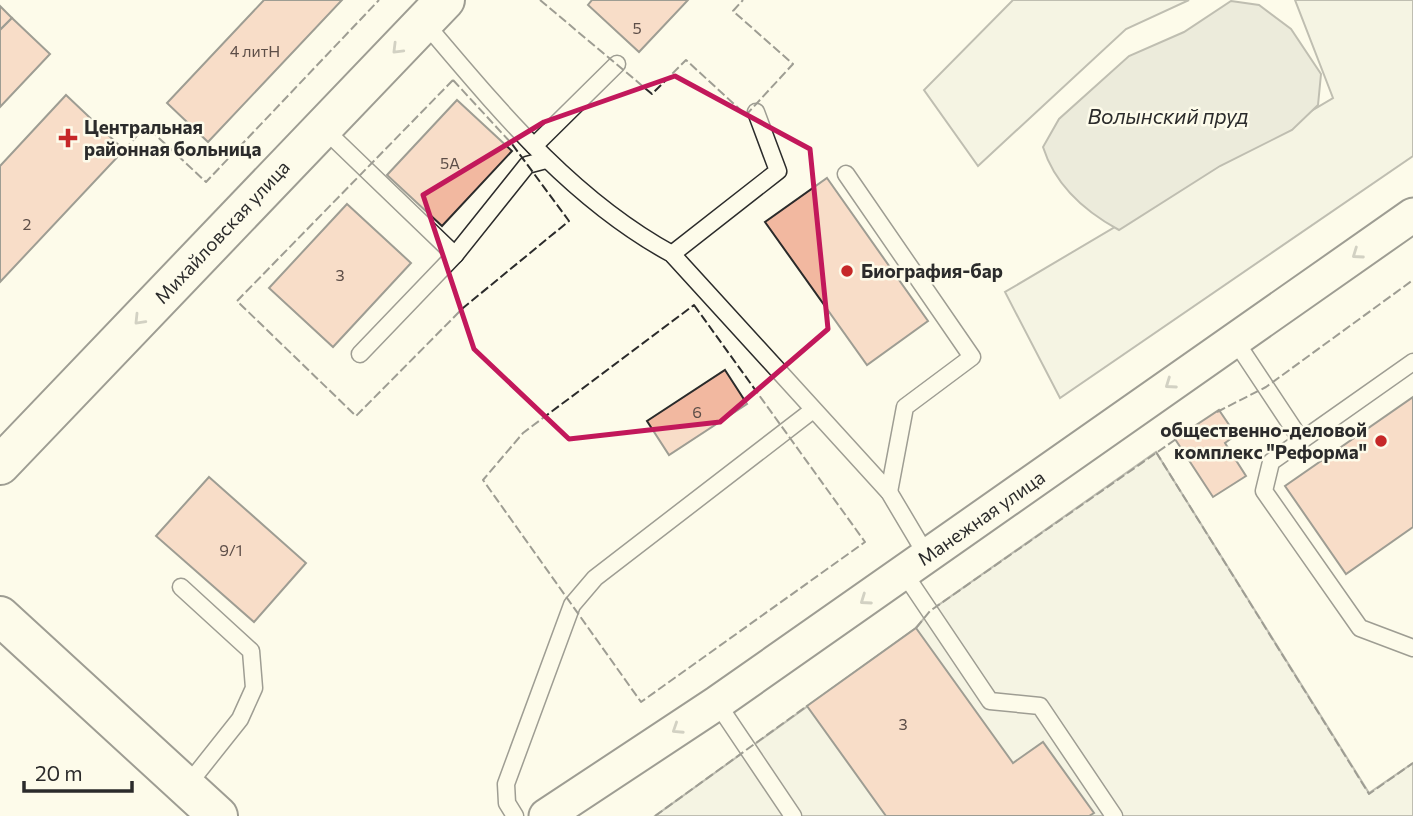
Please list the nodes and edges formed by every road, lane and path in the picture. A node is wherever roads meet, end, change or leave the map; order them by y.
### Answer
1 (434, 11) edge
2 (617, 64) dead end
3 (756, 112) dead end
4 (321, 127) junction
5 (534, 146) junction
6 (546, 160) junction
7 (846, 174) dead end
8 (1413, 215) edge
9 (672, 254) junction
10 (455, 255) junction
11 (1234, 339) junction
12 (360, 354) dead end
13 (1413, 362) edge
14 (813, 410) junction
15 (1301, 440) junction
16 (0, 465) edge
17 (890, 492) junction
18 (916, 564) junction
19 (181, 587) dead end
20 (0, 617) edge
21 (1413, 648) edge
22 (717, 703) junction
23 (186, 787) junction
24 (218, 816) edge
25 (515, 816) edge
26 (546, 816) edge
27 (793, 816) edge
28 (1114, 816) edge

1 -> 4 street, Михайловская улица
1 - 5 lane
2 - 5 lane
3 - 9 lane
4 - 10 lane
4 -> 16 street, Михайловская улица
5 - 6 lane
6 - 9 lane
6 - 10 lane
7 - 17 lane
8 -> 11 street, Манежная улица
9 - 14 lane
10 - 12 lane
11 - 15 lane
11 -> 18 street, Манежная улица
13 - 15 lane
14 - 17 lane
14 - 25 lane
15 - 21 lane
17 - 18 lane
18 -> 22 street, Манежная улица
18 - 28 lane
19 - 23 lane
20 - 23 street
22 -> 26 street, Манежная улица
22 - 27 lane
23 - 24 street

